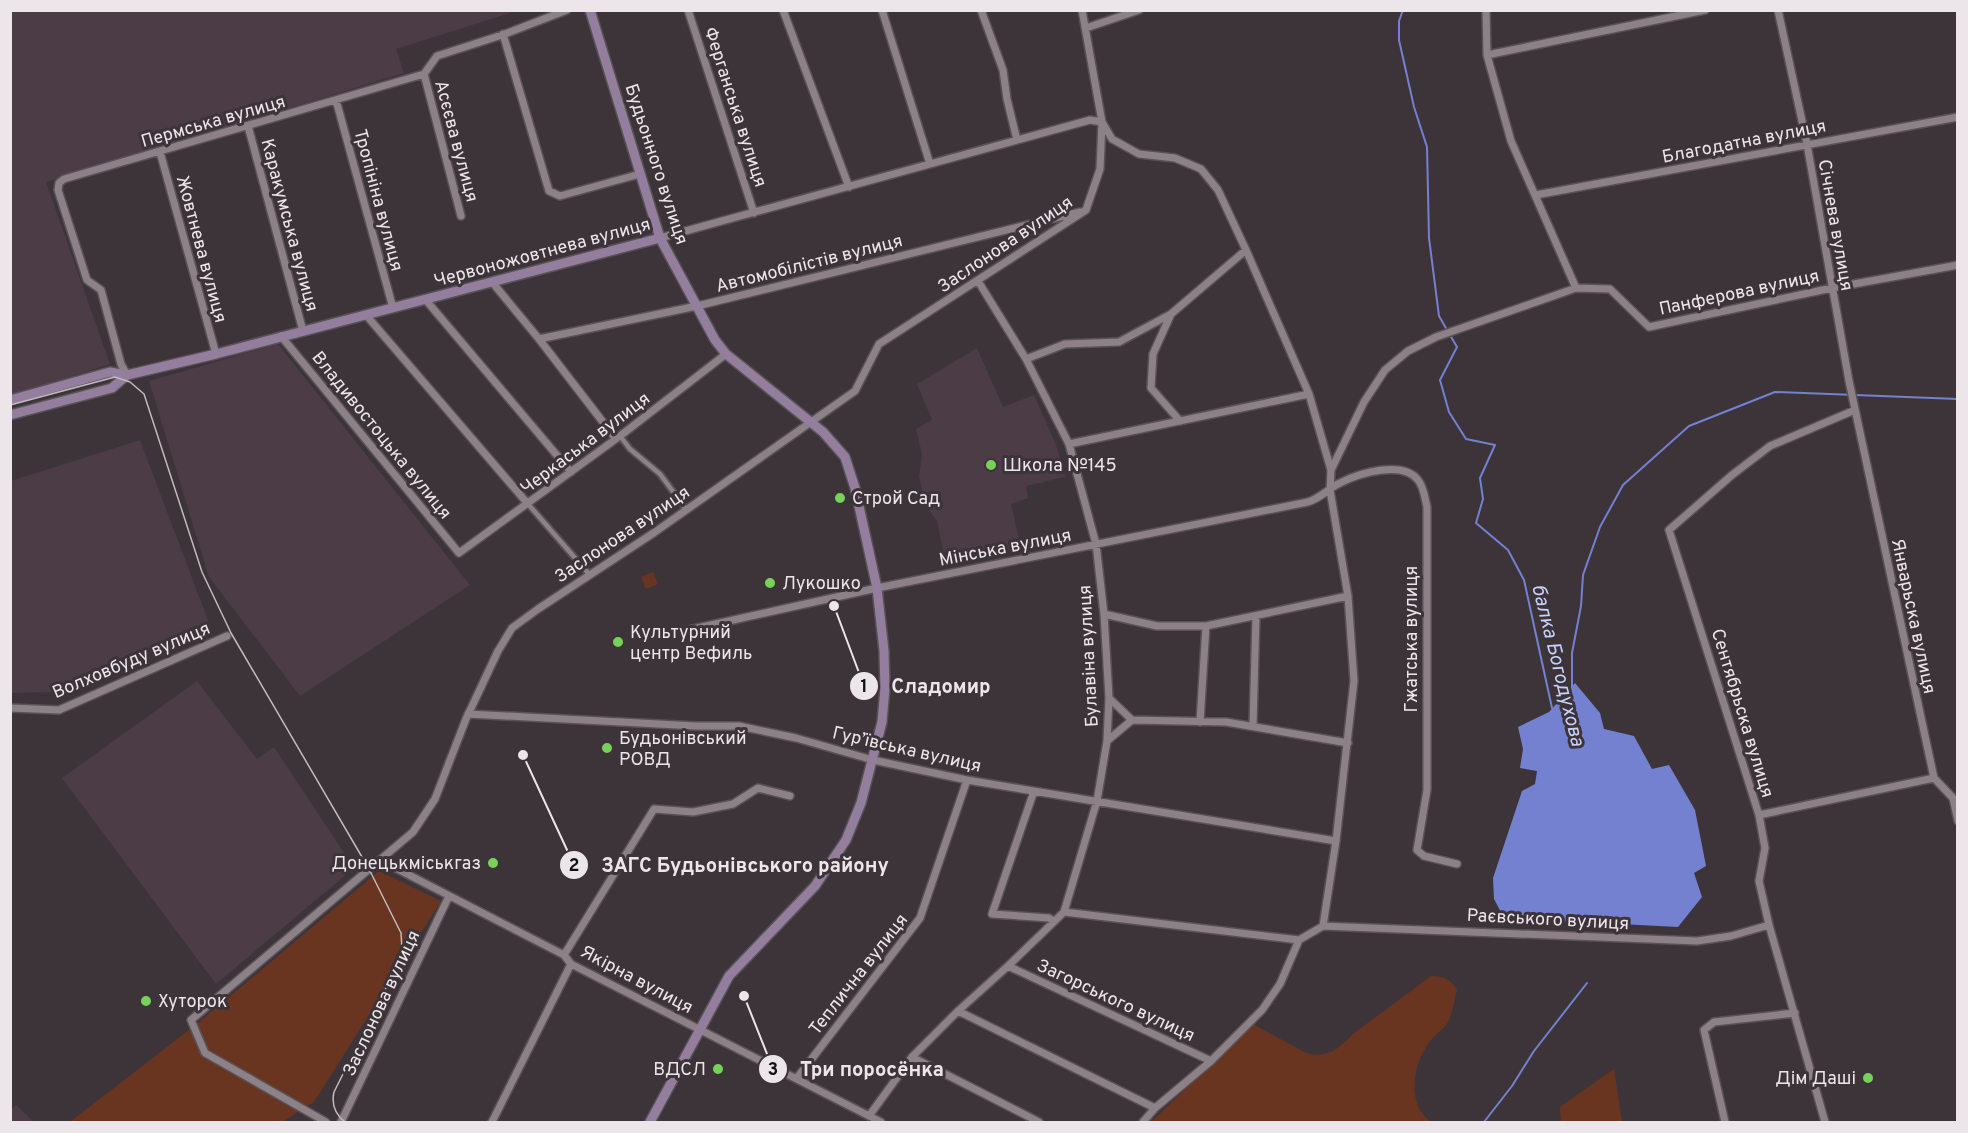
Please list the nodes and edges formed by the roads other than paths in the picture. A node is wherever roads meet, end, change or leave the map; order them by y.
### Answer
1 (567, 10) edge
2 (590, 10) edge
3 (688, 10) edge
4 (783, 10) edge
5 (882, 10) edge
6 (981, 10) edge
7 (1082, 10) edge
8 (1139, 10) edge
9 (1486, 10) edge
10 (1705, 10) edge
11 (1778, 10) edge
12 (1086, 28) junction
13 (503, 34) junction
14 (1487, 55) junction
15 (424, 74) junction
16 (336, 100) junction
17 (1958, 117) edge
18 (1102, 122) junction
19 (248, 126) junction
20 (1017, 140) junction
21 (1807, 144) junction
22 (160, 153) junction
23 (930, 164) junction
24 (640, 174) junction
25 (849, 187) junction
26 (1536, 195) junction
27 (1086, 210) junction
28 (754, 213) junction
29 (461, 216) dead end
30 (660, 238) junction
31 (1246, 250) junction
32 (1958, 265) edge
33 (978, 281) junction
34 (492, 282) junction
35 (1576, 288) junction
36 (1832, 288) junction
37 (425, 299) junction
38 (697, 306) junction
39 (393, 308) junction
40 (1171, 314) junction
41 (366, 315) junction
42 (303, 331) junction
43 (281, 336) junction
44 (539, 339) junction
45 (216, 354) junction
46 (726, 354) junction
47 (1026, 359) junction
48 (127, 375) junction
49 (1309, 394) junction
50 (10, 400) edge
51 (1855, 411) junction
52 (10, 415) edge
53 (811, 421) junction
54 (1180, 421) junction
55 (618, 438) junction
56 (1069, 444) junction
57 (1331, 470) junction
58 (571, 472) junction
59 (1330, 490) junction
60 (528, 504) junction
61 (686, 509) junction
62 (1096, 544) junction
63 (459, 553) joint
64 (589, 574) junction
65 (877, 588) junction
66 (1348, 596) junction
67 (1104, 614) junction
68 (1256, 616) junction
69 (1206, 626) junction
70 (684, 631) dead end
71 (227, 636) dead end
72 (1109, 698) junction
73 (10, 708) edge
74 (468, 714) junction
75 (1131, 720) junction
76 (1200, 722) junction
77 (1253, 726) junction
78 (1107, 741) junction
79 (1348, 743) junction
80 (873, 760) junction
81 (1934, 778) junction
82 (967, 780) junction
83 (1034, 791) junction
84 (790, 796) dead end
85 (1097, 801) junction
86 (1759, 815) junction
87 (1958, 821) edge
88 (1336, 840) junction
89 (380, 860) junction
90 (1457, 864) dead end
91 (449, 896) junction
92 (1064, 912) junction
93 (1053, 921) junction
94 (1769, 925) junction
95 (1323, 926) junction
96 (1299, 940) junction
97 (564, 956) junction
98 (571, 964) junction
99 (1008, 966) junction
100 (958, 1011) junction
101 (1795, 1013) junction
102 (699, 1029) junction
103 (912, 1057) junction
104 (1211, 1061) junction
105 (797, 1078) junction
106 (1155, 1108) junction
107 (869, 1116) junction
108 (326, 1122) edge
109 (341, 1122) edge
110 (492, 1122) edge
111 (650, 1122) edge
112 (881, 1122) edge
113 (1039, 1122) edge
114 (1143, 1122) edge
115 (1725, 1122) edge
116 (1825, 1122) edge

1 - 13 street, Пермська вулиця
2 - 24 main road, Будьонного вулиця
3 - 28 street, Ферганська вулиця
4 - 25 street
5 - 23 street
6 - 20 street
7 - 12 street, Заслонова вулиця
8 - 12 street
9 - 14 street
10 - 14 street
11 - 21 street, Січнева вулиця
12 - 18 street, Заслонова вулиця
13 - 15 street, Пермська вулиця
13 - 24 street
14 - 26 street
15 - 16 street, Пермська вулиця
15 - 29 street, Асєєва вулиця
16 - 19 street, Пермська вулиця
16 - 39 street, Тропініна вулиця
17 - 21 street, Благодатна вулиця
18 - 20 street, Червоножовтнева вулиця
18 - 27 street, Заслонова вулиця
18 - 31 street
19 - 22 street, Пермська вулиця
19 - 42 street, Каракумська вулиця
20 - 23 street, Червоножовтнева вулиця
21 - 26 street, Благодатна вулиця
21 - 36 street, Січнева вулиця
22 - 45 street, Жовтнева вулиця
22 - 48 street, Пермська вулиця
23 - 25 street, Червоножовтнева вулиця
24 - 30 main road, Будьонного вулиця
25 - 28 street, Червоножовтнева вулиця
26 - 35 street
27 - 33 street, Заслонова вулиця
27 - 38 street, Автомобілістів вулиця
28 - 30 street, Червоножовтнева вулиця
30 - 34 main road, Червоножовтнева вулиця
30 - 38 main road, Будьонного вулиця
31 - 40 street
31 - 49 street
32 - 36 street, Панферова вулиця
33 - 47 street, Булавіна вулиця
33 - 53 street, Заслонова вулиця
34 - 37 main road, Червоножовтнева вулиця
34 - 44 street
35 - 36 street, Панферова вулиця
35 - 57 street
36 - 51 street, Січнева вулиця
37 - 39 main road, Червоножовтнева вулиця
37 - 58 street
38 - 44 street, Автомобілістів вулиця
38 - 46 main road, Будьонного вулиця
39 - 41 main road, Червоножовтнева вулиця
40 - 47 street
40 - 54 street
41 - 42 main road, Червоножовтнева вулиця
41 - 60 street
42 - 43 main road, Червоножовтнева вулиця
43 - 45 main road, Червоножовтнева вулиця
43 - 63 street, Владивостоцька вулиця
44 - 55 street
45 - 48 main road, Червоножовтнева вулиця
46 - 53 main road, Будьонного вулиця
46 - 55 street, Черкаська вулиця
47 - 56 street, Булавіна вулиця
48 - 50 main road, Червоножовтнева вулиця
48 - 52 main road, Червоножовтнева вулиця
49 - 54 street
49 - 57 street
51 - 81 street, Январьска вулиця
51 - 86 street, Сентябрьска вулиця
53 - 61 street, Заслонова вулиця
53 - 65 main road, Будьонного вулиця
54 - 56 street
55 - 58 street, Черкаська вулиця
55 - 61 street
56 - 62 street, Булавіна вулиця
57 - 59 street
58 - 60 street, Черкаська вулиця
59 - 62 street, Мінська вулиця
59 - 66 street
59 - 90 street, Гжатська вулиця
60 - 63 street, Черкаська вулиця
60 - 64 street
61 - 64 street, Заслонова вулиця
62 - 65 street, Мінська вулиця
62 - 67 street, Булавіна вулиця
64 - 74 street, Заслонова вулиця
65 - 70 street, Мінська вулиця
65 - 80 main road, Будьонного вулиця
66 - 68 street
66 - 79 street
67 - 69 street
67 - 72 street, Булавіна вулиця
68 - 69 street
68 - 77 street
69 - 76 street
71 - 73 street, Волховбуду вулиця
72 - 75 street
72 - 78 street, Булавіна вулиця
74 - 80 street, Гур’ївська вулиця
74 - 89 street, Заслонова вулиця
75 - 76 street
75 - 78 street
76 - 77 street
77 - 79 street
78 - 85 street, Булавіна вулиця
79 - 88 street
80 - 82 street, Гур’ївська вулиця
80 - 102 main road, Будьонного вулиця
81 - 86 street
81 - 87 street, Январьска вулиця
82 - 83 street, Гур’ївська вулиця
82 - 105 street, Теплична вулиця
83 - 85 street, Гур’ївська вулиця
83 - 93 street
84 - 97 street
85 - 88 street, Гур’ївська вулиця
85 - 92 street, Булавіна вулиця
86 - 94 street, Сентябрьска вулиця
88 - 95 street
89 - 91 street, Якірна вулиця
89 - 108 street, Заслонова вулиця
91 - 97 street, Якірна вулиця
91 - 109 street, Заслонова вулиця
92 - 93 street
92 - 96 street
93 - 99 street
94 - 95 street, Раєвського вулиця
94 - 101 street, Сентябрьска вулиця
95 - 96 street
96 - 104 street
97 - 98 street, Якірна вулиця
98 - 102 street, Якірна вулиця
98 - 110 street
99 - 100 street
99 - 104 street, Загорського вулиця
100 - 103 street
100 - 106 street
101 - 115 street
101 - 116 street, Сентябрьска вулиця
102 - 105 street, Якірна вулиця
102 - 111 main road, Будьонного вулиця
103 - 107 street
103 - 113 street
104 - 106 street
105 - 107 street, Якірна вулиця
106 - 114 street
107 - 112 street, Якірна вулиця

